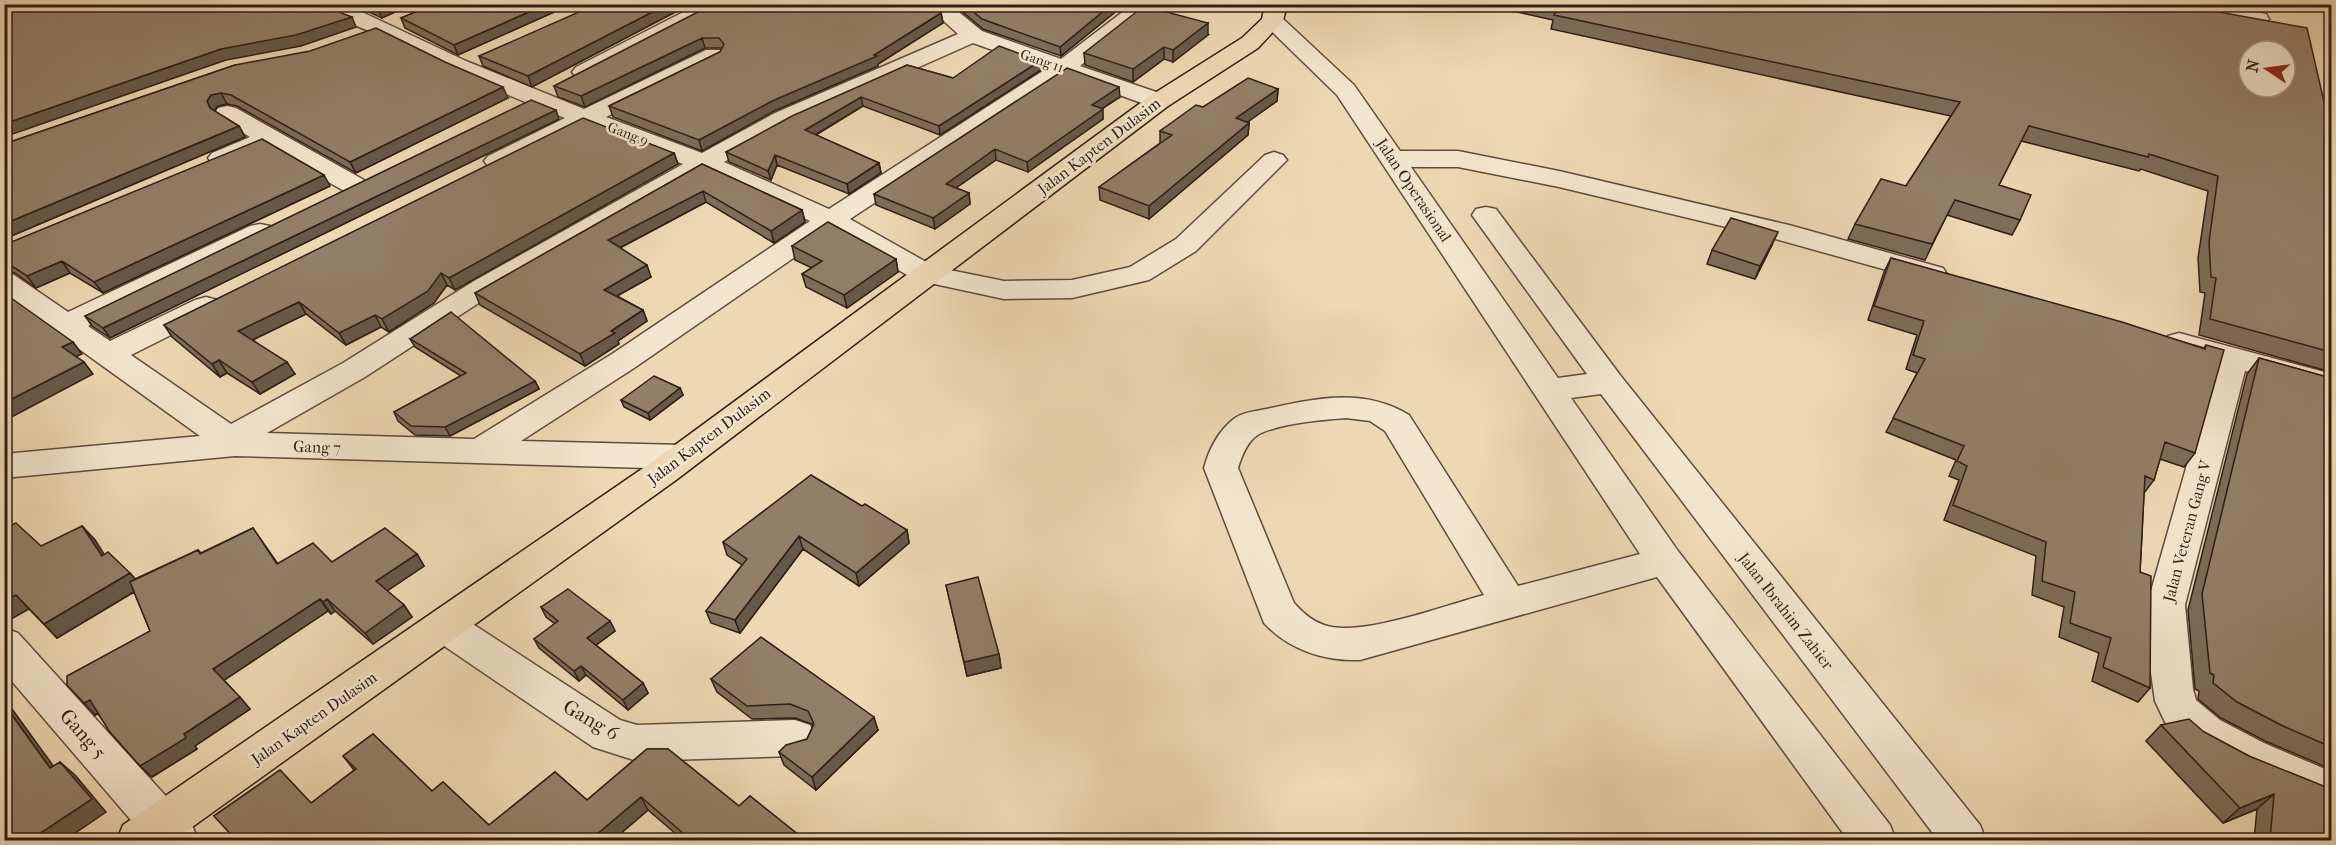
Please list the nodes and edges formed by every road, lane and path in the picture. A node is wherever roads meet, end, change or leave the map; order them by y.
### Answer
1 (325, 4) edge
2 (719, 4) edge
3 (934, 4) edge
4 (1147, 4) edge
5 (2176, 4) edge
6 (1274, 13) edge
7 (412, 15) edge
8 (2258, 19) edge
9 (382, 28) junction
10 (973, 35) junction
11 (350, 39) edge
12 (490, 52) edge
13 (714, 55) edge
14 (458, 66) junction
15 (1062, 68) junction
16 (533, 98) junction
17 (1159, 101) junction
18 (227, 113) dead end
19 (501, 115) edge
20 (584, 117) junction
21 (269, 138) junction
22 (1391, 159) junction
23 (1274, 160) dead end
24 (704, 163) junction
25 (195, 170) edge
26 (479, 170) edge
27 (327, 200) edge
28 (1486, 215) dead end
29 (831, 220) junction
30 (280, 222) edge
31 (926, 274) junction
32 (4, 281) edge
33 (1960, 282) edge
34 (225, 297) edge
35 (66, 325) junction
36 (2154, 336) edge
37 (108, 354) junction
38 (2233, 358) junction
39 (1609, 382) junction
40 (2331, 386) edge
41 (1548, 390) junction
42 (232, 442) junction
43 (480, 451) junction
44 (682, 457) junction
45 (4, 466) edge
46 (1665, 561) junction
47 (1509, 604) junction
48 (445, 626) junction
49 (4, 644) edge
50 (795, 738) dead end
51 (2331, 792) edge
52 (159, 835) edge
53 (1874, 840) edge
54 (1964, 840) edge

1 - 9 street, Gang 9
2 - 16 street
3 - 10 street, Gang 11
4 - 15 street
5 - 8 street
6 - 17 main road, Jalan Kapten Dulasim
6 - 22 street, Jalan Operasional
7 - 9 street
9 - 11 street
9 - 14 street, Gang 9
10 - 15 street, Gang 11
10 - 24 street
12 - 14 street
13 - 20 street
14 - 16 street, Gang 9
15 - 17 street, Gang 11
15 - 29 street
16 - 19 street
16 - 20 street, Gang 9
17 - 31 main road, Jalan Kapten Dulasim
18 - 21 street
20 - 24 street, Gang 9
20 - 26 street
21 - 25 street
21 - 27 street
22 - 33 street
22 - 41 street, Jalan Operasional
23 - 31 street, Gang 9
24 - 29 street, Gang 9
24 - 42 street
28 - 39 street
29 - 31 street, Gang 9
29 - 43 street
30 - 35 street
31 - 44 main road, Jalan Kapten Dulasim
32 - 35 street
34 - 37 street
35 - 37 street
36 - 38 street
37 - 42 street
38 - 40 street
38 - 51 street, Jalan Veteran Gang V
39 - 41 street
39 - 54 street, Jalan Ibrahim Zahier
41 - 46 street
42 - 43 street, Gang 7
42 - 45 street, Gang 7
43 - 44 street, Gang 7
44 - 48 main road, Jalan Kapten Dulasim
46 - 47 street
46 - 53 street
47 - 47 street
48 - 50 street, Gang 6
48 - 52 main road, Jalan Kapten Dulasim
49 - 52 street, Gang 5

